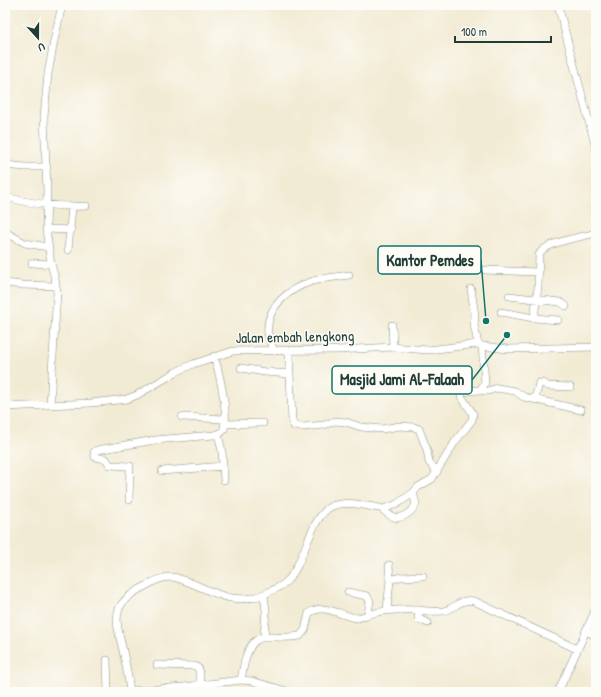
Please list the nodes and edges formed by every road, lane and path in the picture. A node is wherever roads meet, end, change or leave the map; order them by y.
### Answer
1 (62, 5) edge
2 (558, 5) edge
3 (596, 148) edge
4 (5, 166) edge
5 (47, 167) junction
6 (5, 197) edge
7 (47, 205) junction
8 (72, 206) junction
9 (86, 206) dead end
10 (46, 229) junction
11 (70, 230) junction
12 (5, 232) edge
13 (596, 233) edge
14 (48, 247) junction
15 (68, 250) dead end
16 (32, 263) dead end
17 (51, 264) junction
18 (485, 270) dead end
19 (538, 272) junction
20 (349, 276) dead end
21 (5, 283) edge
22 (56, 286) junction
23 (471, 289) dead end
24 (509, 296) dead end
25 (537, 300) junction
26 (566, 306) dead end
27 (501, 312) dead end
28 (534, 318) junction
29 (558, 320) dead end
30 (392, 325) dead end
31 (480, 345) junction
32 (393, 347) junction
33 (596, 347) edge
34 (274, 351) junction
35 (289, 351) junction
36 (214, 356) junction
37 (241, 368) dead end
38 (289, 374) junction
39 (570, 388) dead end
40 (480, 390) junction
41 (535, 399) junction
42 (50, 404) junction
43 (5, 407) edge
44 (581, 410) dead end
45 (182, 417) dead end
46 (225, 422) junction
47 (263, 423) dead end
48 (218, 434) junction
49 (223, 466) junction
50 (162, 471) dead end
51 (437, 472) junction
52 (224, 480) dead end
53 (413, 493) junction
54 (129, 500) dead end
55 (383, 509) junction
56 (389, 565) dead end
57 (423, 576) dead end
58 (390, 580) junction
59 (348, 592) dead end
60 (264, 595) junction
61 (596, 609) edge
62 (387, 610) junction
63 (419, 610) junction
64 (368, 613) junction
65 (428, 622) dead end
66 (586, 630) junction
67 (264, 637) junction
68 (596, 637) edge
69 (577, 649) junction
70 (107, 660) dead end
71 (157, 665) dead end
72 (241, 680) junction
73 (201, 685) junction
74 (130, 690) junction
75 (108, 692) edge
76 (118, 692) edge
77 (290, 692) edge
78 (558, 692) edge

1 - 5 street
2 - 3 street
4 - 5 street
5 - 7 street
6 - 7 street
7 - 8 street
7 - 10 street
8 - 9 street
8 - 11 street
10 - 11 street
10 - 14 street
11 - 15 street
12 - 14 street
13 - 19 street
14 - 17 street
16 - 17 street
17 - 22 street
18 - 19 street
19 - 25 street
20 - 34 street
21 - 22 street
22 - 42 street
23 - 31 street
24 - 25 street
25 - 26 street
25 - 28 street
27 - 28 street
28 - 29 street
30 - 32 street
31 - 32 street, Jalan embah lengkong
31 - 33 street, Jalan embah lengkong
31 - 40 street
32 - 35 street, Jalan embah lengkong
34 - 35 street, Jalan embah lengkong
34 - 36 street, Jalan embah lengkong
35 - 38 street
36 - 42 street, Jalan embah lengkong
36 - 46 street
37 - 38 street
38 - 51 street
39 - 41 street
40 - 41 street
40 - 51 street
41 - 44 street
42 - 43 street, Jalan embah lengkong
45 - 46 street
46 - 47 street
46 - 48 street
48 - 49 street
48 - 54 street
49 - 50 street
49 - 52 street
51 - 53 street
53 - 55 street
53 - 55 street
55 - 60 street
56 - 58 street
57 - 58 street
58 - 62 street
59 - 64 street
60 - 67 street
60 - 74 street
61 - 66 street
62 - 63 street
62 - 64 street
63 - 65 street
63 - 69 street
64 - 67 street
66 - 68 street
66 - 69 street
67 - 72 street
69 - 78 street
70 - 75 street
71 - 73 street
72 - 73 street
72 - 77 street
73 - 74 street
74 - 76 street

